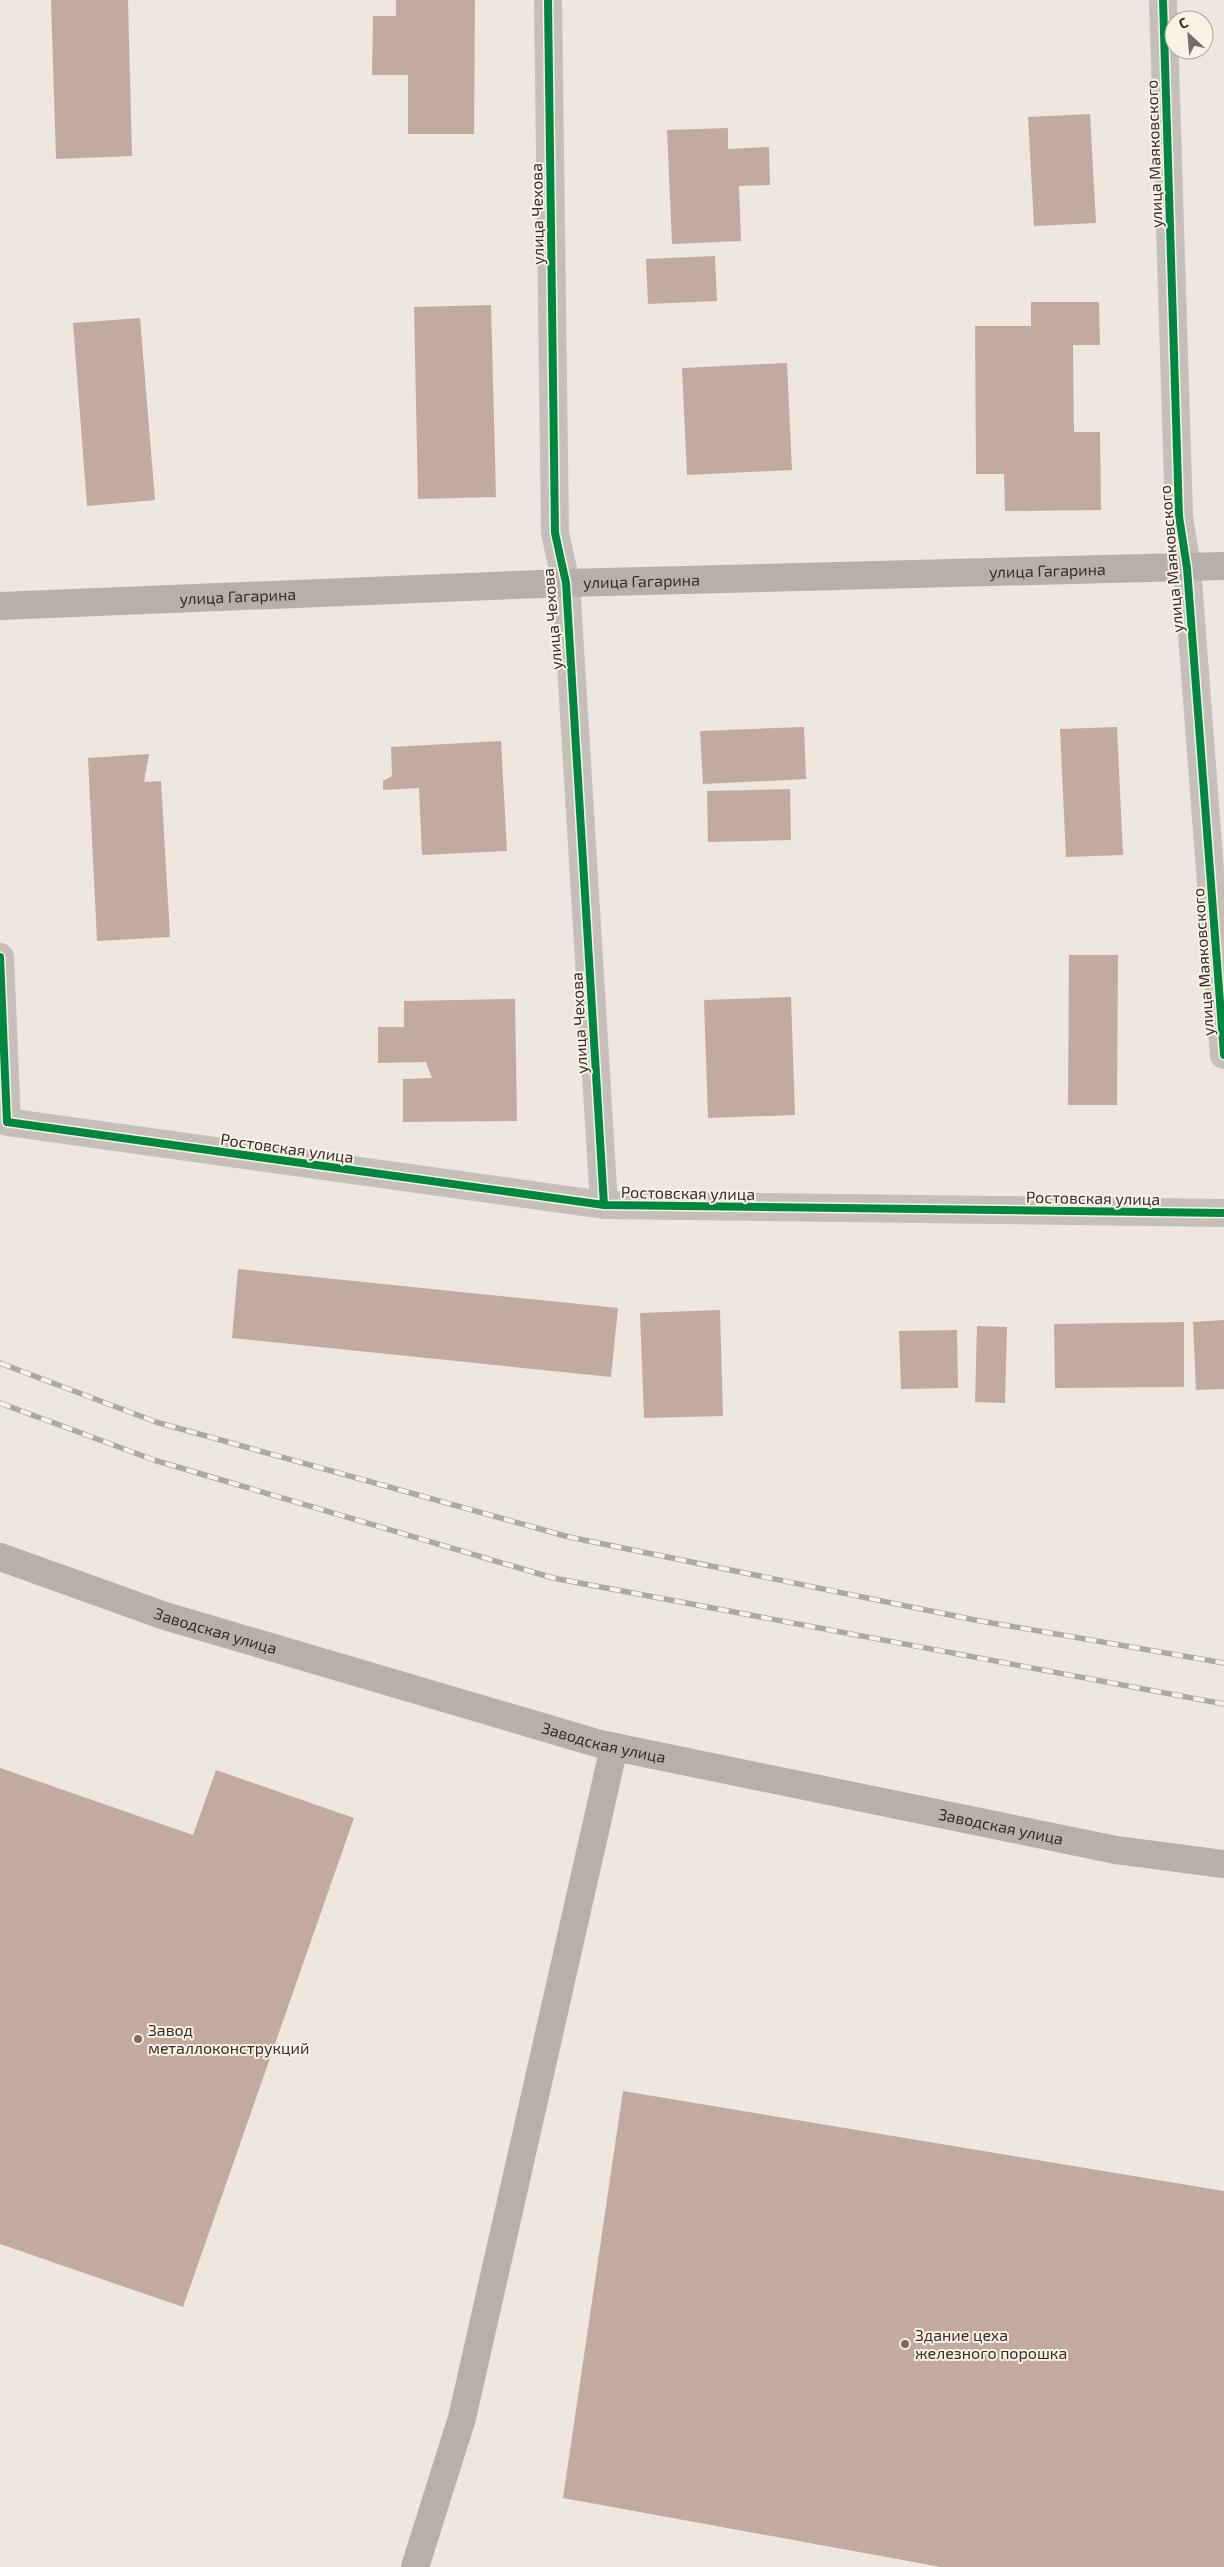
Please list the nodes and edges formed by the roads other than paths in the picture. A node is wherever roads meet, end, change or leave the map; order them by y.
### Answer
1 (548, 0) edge
2 (1163, 0) edge
3 (1224, 566) edge
4 (1187, 568) junction
5 (566, 583) junction
6 (0, 606) edge
7 (0, 957) edge
8 (1224, 1055) edge
9 (604, 1205) junction
10 (1224, 1213) edge
11 (0, 1557) edge
12 (614, 1747) junction
13 (1224, 1864) edge
14 (416, 2567) edge

1 - 5 street, улица Чехова
2 - 4 street, улица Маяковского
3 - 4 main road, улица Гагарина
4 - 5 main road, улица Гагарина
4 - 8 street, улица Маяковского
5 - 6 main road, улица Гагарина
5 - 9 street, улица Чехова
7 - 9 street, Ростовская улица
9 - 10 street, Ростовская улица
11 - 12 main road, Заводская улица
12 - 13 main road, Заводская улица
12 - 14 main road

